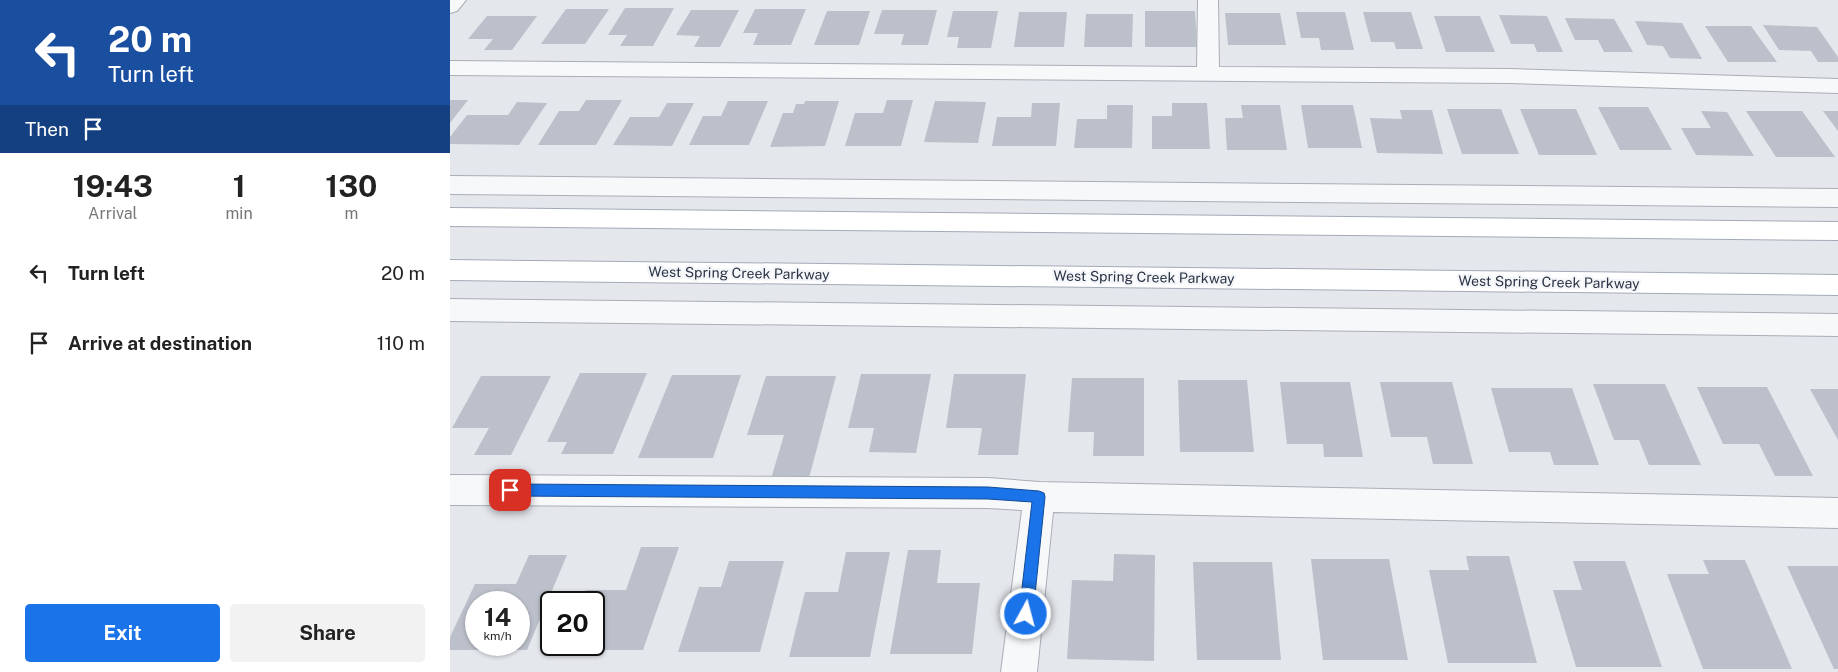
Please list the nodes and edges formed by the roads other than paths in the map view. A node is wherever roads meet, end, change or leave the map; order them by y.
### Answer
1 (456, 0) edge
2 (1208, 0) edge
3 (450, 7) edge
4 (450, 68) edge
5 (1208, 74) junction
6 (1838, 86) edge
7 (450, 185) edge
8 (1838, 198) edge
9 (450, 217) edge
10 (1838, 231) edge
11 (450, 270) edge
12 (1838, 285) edge
13 (450, 310) edge
14 (1838, 325) edge
15 (450, 490) edge
16 (1039, 497) junction
17 (1838, 513) edge
18 (1019, 672) edge

1 - 3 street
2 - 5 street
4 - 5 street
5 - 6 street
7 - 8 street
9 - 10 main road
11 - 12 main road, West Spring Creek Parkway
13 - 14 street
15 - 16 street
16 - 17 street
16 - 18 street

